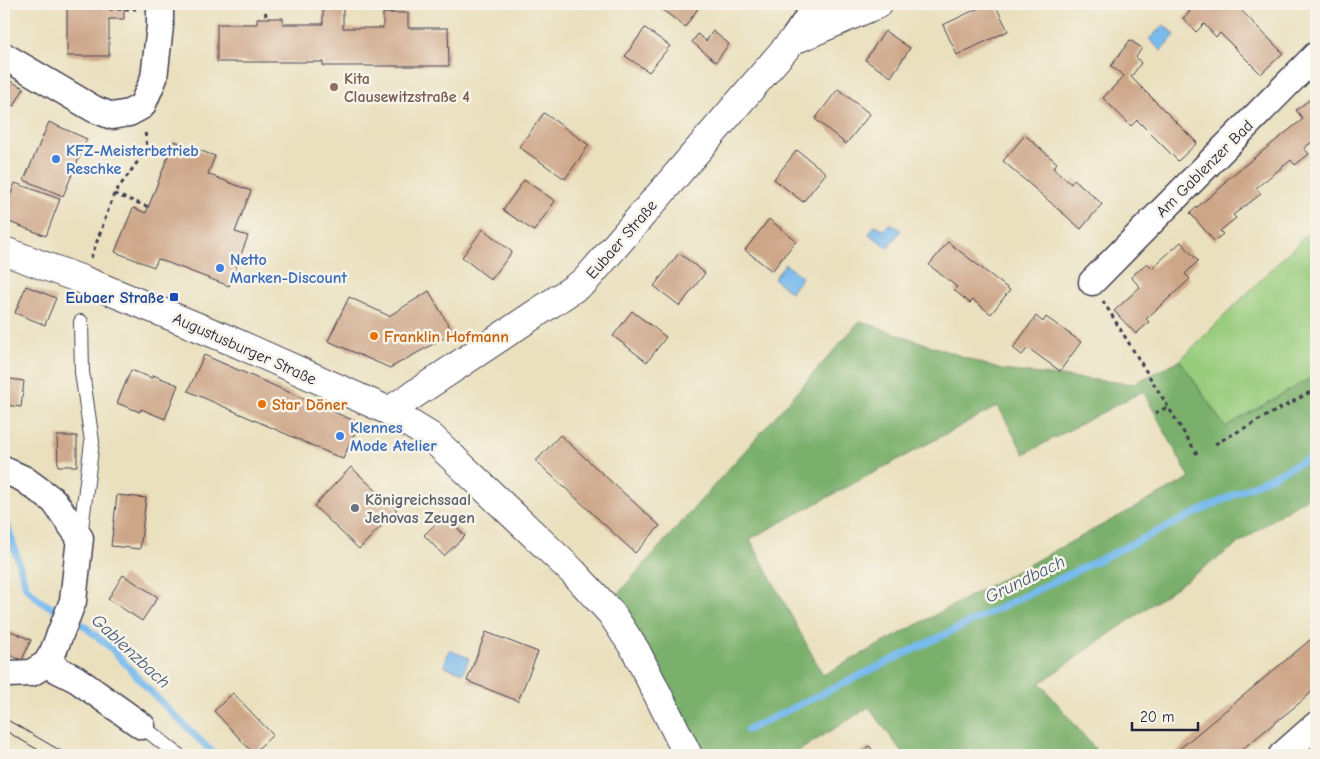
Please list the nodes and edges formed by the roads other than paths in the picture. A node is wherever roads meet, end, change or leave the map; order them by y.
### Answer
1 (160, 4) edge
2 (817, 4) edge
3 (878, 4) edge
4 (792, 41) junction
5 (1316, 54) edge
6 (4, 56) edge
7 (4, 251) edge
8 (1092, 282) dead end
9 (81, 322) dead end
10 (389, 411) junction
11 (4, 470) edge
12 (80, 538) junction
13 (46, 664) junction
14 (4, 673) edge
15 (1316, 725) edge
16 (142, 726) joint
17 (178, 755) edge
18 (688, 755) edge
19 (1282, 755) edge

1 - 6 street
2 - 4 street, Eubaer Straße
3 - 4 main road, Eubaer Straße
4 - 10 main road, Eubaer Straße
5 - 8 street, Am Gablenzer Bad
7 - 10 main road, Augustusburger Straße
9 - 12 lane
10 - 18 main road, Augustusburger Straße
11 - 12 street
12 - 13 street
13 - 14 street
13 - 16 street
15 - 19 street
16 - 17 lane

